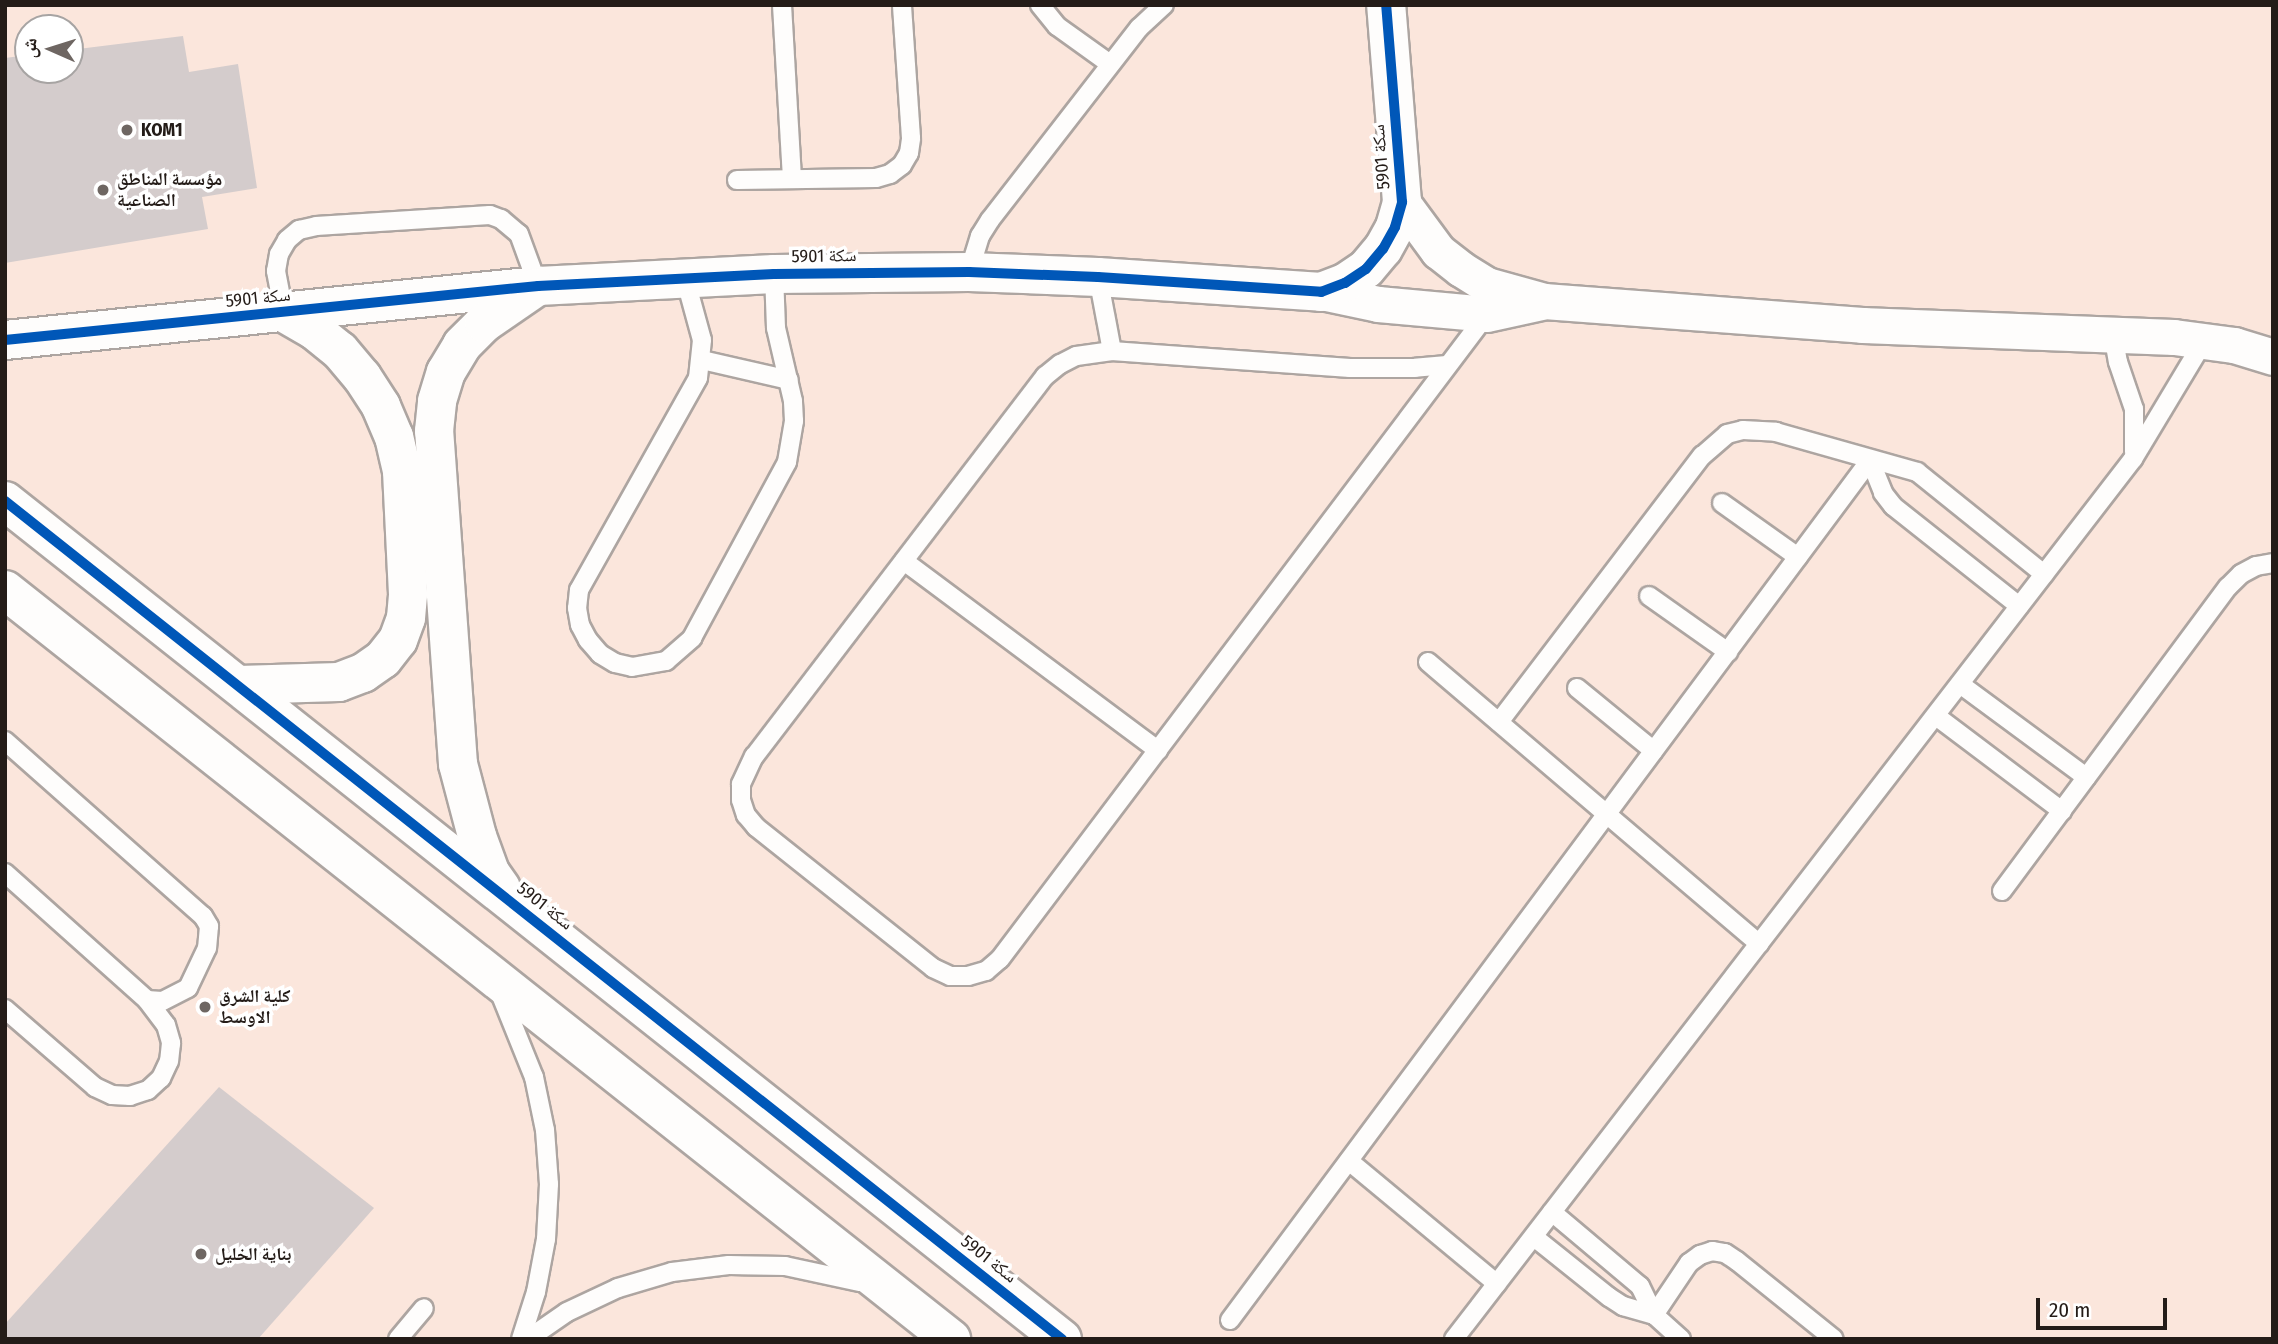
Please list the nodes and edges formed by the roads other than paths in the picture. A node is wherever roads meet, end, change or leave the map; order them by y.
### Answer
1 (782, 5) edge
2 (902, 5) edge
3 (1040, 5) edge
4 (1386, 5) edge
5 (1159, 7) edge
6 (1110, 64) junction
7 (792, 179) junction
8 (737, 180) dead end
9 (1402, 202) junction
10 (969, 272) junction
11 (774, 274) junction
12 (1098, 276) junction
13 (685, 278) junction
14 (538, 286) junction
15 (1321, 292) junction
16 (1544, 301) junction
17 (284, 313) junction
18 (1487, 314) junction
19 (2113, 334) junction
20 (5, 340) edge
21 (2204, 341) junction
22 (1112, 351) junction
23 (2273, 357) edge
24 (702, 360) junction
25 (1447, 365) junction
26 (789, 380) junction
27 (2133, 459) junction
28 (1870, 460) junction
29 (5, 502) edge
30 (1722, 503) dead end
31 (1798, 557) junction
32 (904, 561) junction
33 (2273, 564) edge
34 (2044, 574) junction
35 (5, 590) edge
36 (1649, 596) dead end
37 (2020, 606) junction
38 (1728, 652) junction
39 (1428, 662) dead end
40 (1960, 684) junction
41 (239, 685) junction
42 (1577, 688) dead end
43 (1936, 716) junction
44 (1499, 722) junction
45 (5, 741) edge
46 (1158, 750) junction
47 (1654, 751) junction
48 (2086, 777) junction
49 (2062, 811) junction
50 (1607, 815) junction
51 (5, 873) edge
52 (2002, 891) dead end
53 (507, 899) junction
54 (1759, 944) junction
55 (492, 977) junction
56 (146, 1000) junction
57 (5, 1009) edge
58 (1349, 1161) junction
59 (1552, 1212) junction
60 (1534, 1237) junction
61 (1497, 1283) junction
62 (894, 1293) junction
63 (424, 1308) dead end
64 (1654, 1315) junction
65 (1230, 1320) dead end
66 (398, 1339) edge
67 (521, 1339) edge
68 (527, 1339) edge
69 (951, 1339) edge
70 (1062, 1339) edge
71 (1454, 1339) edge
72 (1681, 1339) edge
73 (1835, 1339) edge

1 - 7 lane
2 - 7 lane
3 - 6 lane
4 - 9 street, سكة 5901
5 - 6 lane
6 - 10 lane
7 - 8 lane
9 - 15 street, سكة 5901
9 - 16 street
10 - 11 street, سكة 5901
10 - 12 street, سكة 5901
11 - 13 street, سكة 5901
11 - 26 lane
12 - 15 street, سكة 5901
12 - 22 lane
13 - 14 street, سكة 5901
13 - 24 lane
14 - 17 street, سكة 5901
14 - 17 lane
14 - 53 street, سكة 5901
15 - 18 street
16 - 18 street
16 - 19 street
17 - 20 street, سكة 5901
17 - 41 street, سكة 5901
18 - 25 lane
19 - 21 street
19 - 27 lane
21 - 23 street
21 - 27 lane
22 - 25 lane
22 - 32 lane
24 - 26 lane
24 - 26 lane
25 - 46 lane
27 - 34 lane
28 - 31 lane
28 - 34 lane
28 - 37 lane
28 - 44 lane
29 - 41 street, سكة 5901
30 - 31 lane
31 - 38 lane
32 - 46 lane
32 - 46 lane
33 - 48 lane
34 - 37 lane
35 - 55 street
36 - 38 lane
37 - 40 lane
38 - 47 lane
39 - 44 lane
40 - 43 lane
40 - 48 lane
41 - 53 street, سكة 5901
42 - 47 lane
43 - 49 lane
43 - 54 lane
44 - 50 lane
45 - 56 lane
47 - 50 lane
48 - 49 lane
49 - 52 lane
50 - 54 lane
50 - 58 lane
51 - 56 lane
53 - 70 street, سكة 5901
54 - 59 lane
55 - 62 street
55 - 67 lane
56 - 57 lane
58 - 61 lane
58 - 65 lane
59 - 60 lane
59 - 64 lane
60 - 61 lane
60 - 64 lane
61 - 71 lane
62 - 68 lane
62 - 69 street
63 - 66 lane
64 - 72 lane
64 - 73 lane

